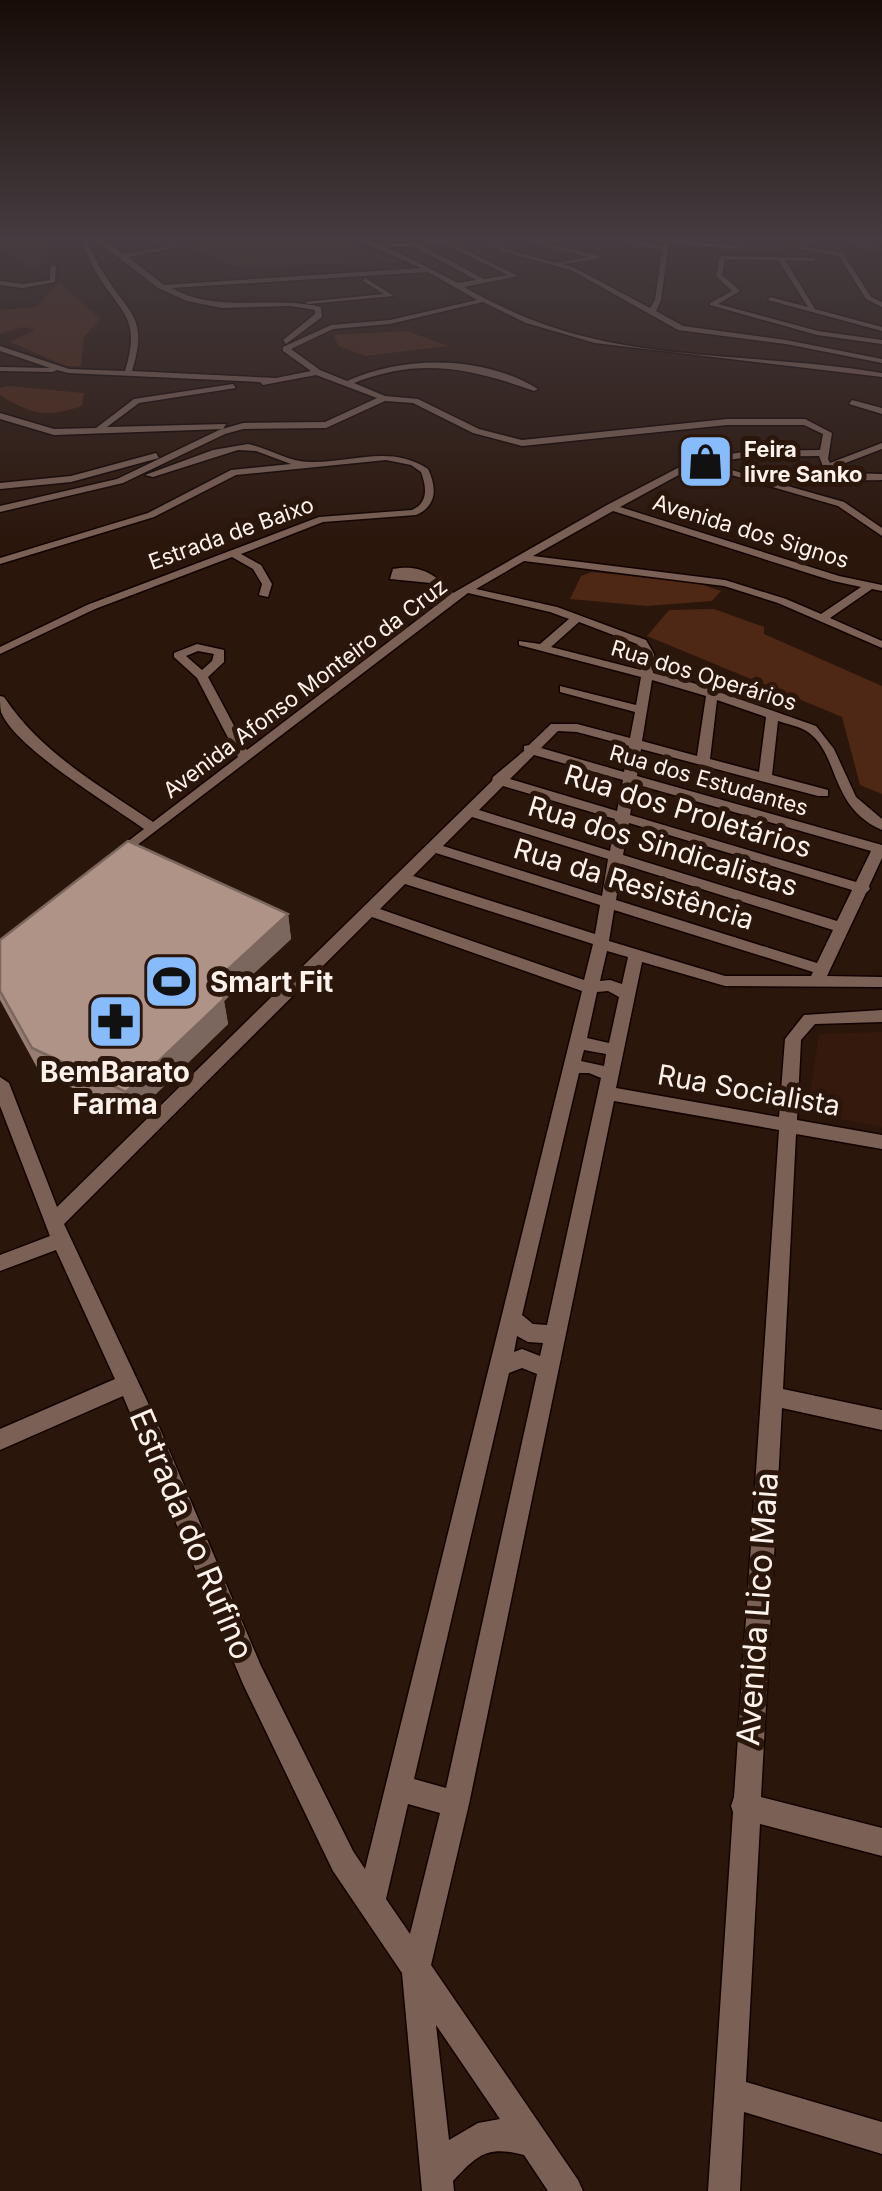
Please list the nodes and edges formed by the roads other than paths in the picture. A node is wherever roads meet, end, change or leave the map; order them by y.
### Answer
1 (133, 339) edge
2 (289, 339) edge
3 (307, 339) edge
4 (602, 339) edge
5 (763, 339) edge
6 (0, 348) edge
7 (286, 350) junction
8 (882, 361) edge
9 (0, 369) edge
10 (68, 371) junction
11 (317, 372) junction
12 (128, 373) junction
13 (882, 375) edge
14 (275, 380) junction
15 (350, 382) junction
16 (534, 389) dead end
17 (384, 398) junction
18 (852, 402) dead end
19 (882, 411) edge
20 (0, 416) edge
21 (244, 426) junction
22 (88, 433) junction
23 (882, 446) edge
24 (178, 449) junction
25 (825, 453) junction
26 (696, 462) junction
27 (307, 466) junction
28 (826, 467) junction
29 (882, 476) edge
30 (120, 481) junction
31 (0, 486) edge
32 (610, 508) junction
33 (0, 509) edge
34 (882, 534) edge
35 (234, 554) junction
36 (524, 558) junction
37 (0, 561) edge
38 (435, 580) dead end
39 (868, 587) junction
40 (882, 588) edge
41 (468, 590) junction
42 (264, 595) dead end
43 (452, 598) junction
44 (821, 619) junction
45 (576, 620) junction
46 (523, 642) dead end
47 (882, 646) edge
48 (542, 648) junction
49 (2, 649) edge
50 (202, 676) dead end
51 (647, 676) junction
52 (564, 689) dead end
53 (712, 694) junction
54 (0, 700) edge
55 (640, 710) junction
56 (772, 716) junction
57 (636, 744) junction
58 (529, 749) junction
59 (245, 757) junction
60 (704, 760) junction
61 (765, 777) junction
62 (630, 779) junction
63 (498, 780) junction
64 (823, 793) dead end
65 (469, 811) junction
66 (623, 818) junction
67 (882, 826) edge
68 (152, 828) junction
69 (432, 847) junction
70 (618, 858) junction
71 (107, 864) edge
72 (400, 877) junction
73 (863, 890) junction
74 (609, 903) junction
75 (367, 910) junction
76 (842, 928) junction
77 (602, 943) junction
78 (636, 955) junction
79 (819, 976) junction
80 (882, 982) edge
81 (590, 988) junction
82 (627, 994) junction
83 (882, 1016) edge
84 (578, 1040) junction
85 (616, 1049) junction
86 (572, 1067) junction
87 (0, 1083) edge
88 (608, 1084) junction
89 (788, 1124) junction
90 (882, 1142) edge
91 (58, 1230) junction
92 (0, 1263) edge
93 (512, 1319) junction
94 (556, 1335) junction
95 (500, 1367) junction
96 (548, 1369) junction
97 (127, 1384) junction
98 (770, 1396) junction
99 (882, 1420) edge
100 (0, 1440) edge
101 (400, 1788) junction
102 (456, 1804) junction
103 (744, 1806) junction
104 (882, 1842) edge
105 (371, 1903) junction
106 (416, 1968) junction
107 (729, 2092) junction
108 (882, 2138) edge
109 (533, 2142) junction
110 (437, 2184) edge
111 (722, 2186) edge
112 (567, 2191) edge

1 - 12 street
2 - 7 street
3 - 7 street
4 - 13 street
5 - 8 street
6 - 10 street
7 - 11 street
9 - 10 street
10 - 12 street
11 - 14 street
11 - 15 street
12 - 14 street
14 - 22 street
15 - 16 street
15 - 17 street
17 - 21 street
17 - 25 street
18 - 19 street
20 - 22 street
21 - 22 street
21 - 24 street
23 - 28 street
24 - 30 street
24 - 31 street
25 - 26 street, Avenida Afonso Monteiro da Cruz
25 - 28 street
26 - 32 street, Avenida Afonso Monteiro da Cruz
26 - 34 street
27 - 30 street, Estrada de Baixo
27 - 35 street, Estrada de Baixo
27 - 37 street
28 - 29 street
30 - 33 street
32 - 36 street, Avenida Afonso Monteiro da Cruz
32 - 39 street, Avenida dos Signos
35 - 42 street
35 - 49 street, Estrada de Baixo
36 - 41 street, Avenida Afonso Monteiro da Cruz
36 - 44 street
38 - 43 street
39 - 40 street, Avenida dos Signos
39 - 44 street
41 - 43 street, Avenida Afonso Monteiro da Cruz
41 - 45 street
43 - 59 street, Avenida Afonso Monteiro da Cruz
44 - 47 street
45 - 48 street
45 - 51 street
46 - 48 street, Rua dos Operários
48 - 51 street, Rua dos Operários
50 - 59 street
51 - 53 street, Rua dos Operários
51 - 55 street
52 - 55 street
53 - 56 street, Rua dos Operários
53 - 60 street
54 - 68 street
55 - 57 street
56 - 61 street
56 - 67 street, Rua dos Operários
57 - 58 street
57 - 60 street
57 - 62 street
58 - 62 street, Rua dos Estudantes
58 - 63 street
59 - 68 street, Avenida Afonso Monteiro da Cruz
60 - 61 street
61 - 64 street
62 - 66 street
62 - 73 street, Rua dos Estudantes
63 - 65 street
63 - 66 street, Rua dos Proletários
65 - 69 street
65 - 70 street, Rua dos Sindicalistas
66 - 70 street
66 - 73 street, Rua dos Proletários
68 - 71 street, Avenida Afonso Monteiro da Cruz
69 - 72 street
69 - 74 street, Rua da Resistência
70 - 74 street
70 - 76 street, Rua dos Sindicalistas
72 - 75 street
72 - 77 street
73 - 76 street
74 - 77 street
74 - 79 street, Rua da Resistência
75 - 81 street
75 - 91 street
76 - 79 street
77 - 78 street
77 - 81 street
78 - 79 street
78 - 82 street
79 - 80 street
81 - 82 street
81 - 84 street
82 - 85 street
83 - 89 street, Avenida Lico Maia
84 - 85 street
84 - 86 street
85 - 88 street
86 - 88 street, Rua Socialista
86 - 93 street
87 - 91 street, Estrada do Rufino
88 - 89 street, Rua Socialista
88 - 94 street
89 - 90 street, Rua Socialista
89 - 98 street, Avenida Lico Maia
91 - 92 street
91 - 97 street, Estrada do Rufino
93 - 94 street
93 - 95 street
94 - 96 street
95 - 96 street
95 - 101 street
96 - 102 street
97 - 100 street
97 - 105 street, Estrada do Rufino
98 - 99 street
98 - 103 street, Avenida Lico Maia
101 - 102 street
101 - 105 street
102 - 106 street
103 - 104 street
103 - 107 street, Avenida Lico Maia
105 - 106 street, Estrada do Rufino
106 - 109 street, Estrada do Rufino
106 - 110 street, Estrada do Rufino
107 - 108 street
107 - 111 street, Avenida Lico Maia
109 - 110 street
109 - 112 street, Estrada do Rufino

